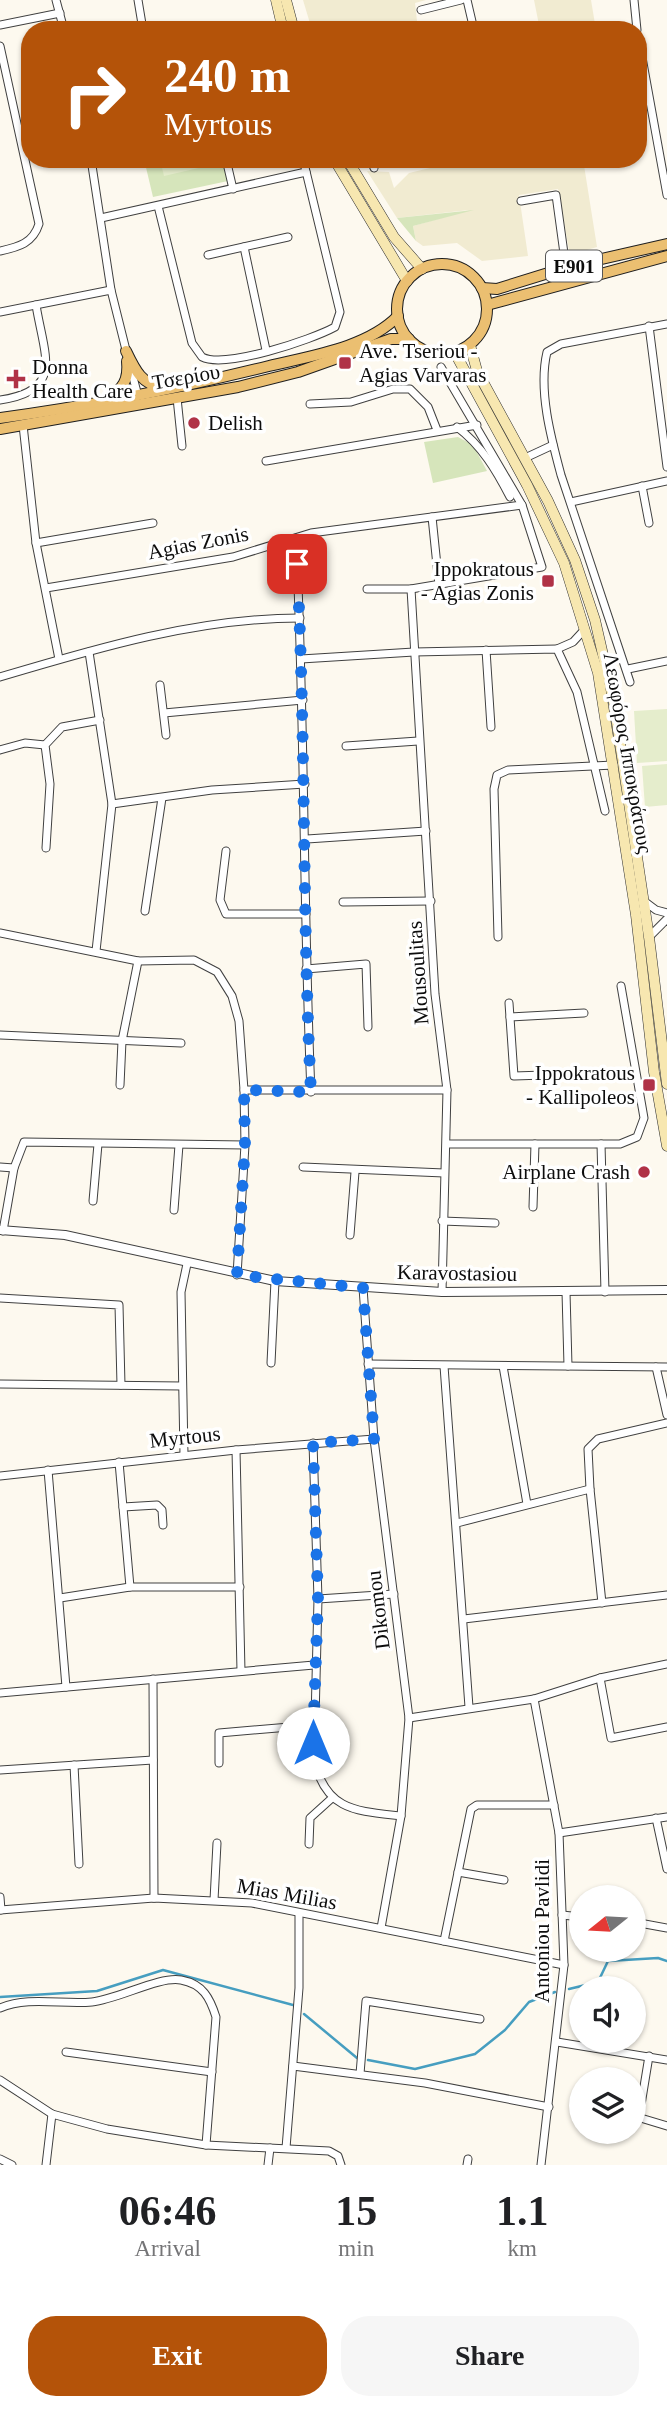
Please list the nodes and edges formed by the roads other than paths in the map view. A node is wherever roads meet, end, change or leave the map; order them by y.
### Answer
1 (56, 0) edge
2 (138, 0) edge
3 (276, 0) edge
4 (286, 0) edge
5 (461, 0) edge
6 (467, 0) edge
7 (634, 0) edge
8 (421, 10) dead end
9 (60, 13) junction
10 (62, 21) edge
11 (142, 21) edge
12 (282, 21) edge
13 (292, 21) edge
14 (472, 21) edge
15 (636, 21) edge
16 (0, 25) edge
17 (0, 46) edge
18 (647, 86) edge
19 (667, 140) edge
20 (21, 142) edge
21 (657, 142) junction
22 (27, 168) edge
23 (93, 168) edge
24 (228, 168) edge
25 (305, 168) edge
26 (339, 168) edge
27 (352, 168) edge
28 (306, 172) junction
29 (233, 189) junction
30 (667, 195) edge
31 (522, 201) dead end
32 (158, 206) junction
33 (101, 218) junction
34 (288, 237) dead end
35 (666, 246) edge
36 (244, 247) junction
37 (0, 251) edge
38 (208, 255) dead end
39 (566, 268) junction
40 (422, 269) junction
41 (407, 281) junction
42 (482, 288) junction
43 (111, 290) junction
44 (36, 305) junction
45 (487, 305) junction
46 (0, 312) edge
47 (398, 316) junction
48 (667, 324) edge
49 (649, 326) junction
50 (409, 339) junction
51 (470, 345) junction
52 (266, 350) junction
53 (126, 351) junction
54 (455, 353) junction
55 (441, 367) dead end
56 (180, 393) junction
57 (141, 395) junction
58 (0, 400) edge
59 (310, 404) dead end
60 (95, 405) junction
61 (489, 415) junction
62 (0, 418) edge
63 (23, 425) junction
64 (477, 425) junction
65 (457, 427) junction
66 (0, 429) edge
67 (437, 429) junction
68 (553, 445) junction
69 (182, 446) dead end
70 (526, 458) junction
71 (266, 461) dead end
72 (667, 467) edge
73 (667, 481) edge
74 (642, 486) junction
75 (510, 497) dead end
76 (571, 502) junction
77 (522, 505) junction
78 (432, 517) junction
79 (153, 523) dead end
80 (649, 523) dead end
81 (296, 538) junction
82 (36, 543) junction
83 (439, 585) junction
84 (46, 588) junction
85 (367, 589) dead end
86 (411, 589) junction
87 (300, 618) junction
88 (585, 629) junction
89 (573, 642) junction
90 (555, 648) junction
91 (591, 649) junction
92 (486, 650) junction
93 (89, 652) junction
94 (414, 652) junction
95 (59, 659) junction
96 (301, 659) junction
97 (667, 661) edge
98 (628, 669) junction
99 (0, 677) edge
100 (630, 682) dead end
101 (160, 685) dead end
102 (303, 700) junction
103 (163, 713) junction
104 (100, 720) junction
105 (491, 727) dead end
106 (166, 735) dead end
107 (418, 741) junction
108 (45, 745) junction
109 (346, 746) dead end
110 (0, 750) edge
111 (597, 765) junction
112 (614, 765) junction
113 (305, 784) junction
114 (162, 798) junction
115 (112, 804) junction
116 (605, 811) dead end
117 (426, 831) junction
118 (307, 839) junction
119 (46, 848) dead end
120 (226, 851) dead end
121 (431, 901) junction
122 (644, 901) junction
123 (343, 902) dead end
124 (145, 911) dead end
125 (667, 913) edge
126 (306, 914) junction
127 (667, 919) edge
128 (0, 933) edge
129 (498, 937) dead end
130 (649, 937) junction
131 (96, 951) junction
132 (138, 961) junction
133 (306, 969) junction
134 (621, 986) dead end
135 (509, 1003) dead end
136 (583, 1013) dead end
137 (510, 1017) junction
138 (368, 1027) dead end
139 (0, 1035) edge
140 (122, 1041) junction
141 (181, 1043) dead end
142 (635, 1072) junction
143 (120, 1084) dead end
144 (667, 1084) edge
145 (244, 1090) junction
146 (447, 1090) junction
147 (311, 1092) junction
148 (98, 1144) junction
149 (447, 1144) junction
150 (536, 1144) junction
151 (601, 1144) junction
152 (179, 1145) junction
153 (245, 1145) junction
154 (667, 1146) edge
155 (0, 1167) edge
156 (303, 1167) dead end
157 (14, 1168) junction
158 (355, 1171) junction
159 (444, 1173) junction
160 (93, 1201) dead end
161 (533, 1207) dead end
162 (174, 1210) dead end
163 (442, 1221) junction
164 (495, 1223) dead end
165 (2, 1231) edge
166 (350, 1235) dead end
167 (187, 1264) junction
168 (237, 1275) junction
169 (275, 1281) junction
170 (363, 1288) junction
171 (667, 1290) edge
172 (442, 1292) junction
173 (566, 1292) junction
174 (605, 1292) junction
175 (0, 1298) edge
176 (271, 1363) dead end
177 (368, 1364) junction
178 (444, 1366) junction
179 (503, 1366) junction
180 (568, 1366) junction
181 (656, 1367) junction
182 (667, 1367) edge
183 (0, 1384) edge
184 (121, 1385) junction
185 (182, 1386) junction
186 (667, 1415) edge
187 (667, 1423) edge
188 (374, 1439) junction
189 (313, 1443) junction
190 (236, 1450) junction
191 (184, 1455) junction
192 (119, 1462) junction
193 (48, 1470) junction
194 (0, 1476) edge
195 (590, 1489) junction
196 (527, 1504) junction
197 (123, 1507) junction
198 (457, 1523) junction
199 (163, 1525) dead end
200 (130, 1587) junction
201 (240, 1587) junction
202 (394, 1594) junction
203 (667, 1595) edge
204 (60, 1598) junction
205 (318, 1599) junction
206 (602, 1603) junction
207 (464, 1619) junction
208 (667, 1664) edge
209 (314, 1665) junction
210 (242, 1671) junction
211 (600, 1678) junction
212 (153, 1679) junction
213 (66, 1687) junction
214 (0, 1693) edge
215 (534, 1699) junction
216 (469, 1707) junction
217 (409, 1718) junction
218 (313, 1725) junction
219 (667, 1727) edge
220 (153, 1760) junction
221 (219, 1763) dead end
222 (74, 1765) junction
223 (0, 1770) edge
224 (331, 1799) junction
225 (554, 1805) junction
226 (401, 1816) junction
227 (667, 1816) edge
228 (656, 1818) junction
229 (559, 1833) junction
230 (217, 1843) dead end
231 (310, 1844) dead end
232 (79, 1864) dead end
233 (667, 1869) edge
234 (457, 1872) junction
235 (504, 1880) dead end
236 (0, 1897) edge
237 (154, 1898) junction
238 (214, 1900) junction
239 (0, 1910) edge
240 (299, 1913) junction
241 (562, 1915) junction
242 (569, 1915) edge
243 (646, 1924) edge
244 (381, 1928) junction
245 (667, 1928) edge
246 (444, 1941) junction
247 (564, 1965) junction
248 (0, 2008) edge
249 (480, 2019) dead end
250 (557, 2042) junction
251 (66, 2052) dead end
252 (649, 2056) junction
253 (667, 2060) edge
254 (293, 2066) junction
255 (646, 2070) edge
256 (212, 2072) junction
257 (360, 2074) junction
258 (0, 2080) edge
259 (549, 2107) junction
260 (52, 2114) junction
261 (646, 2120) edge
262 (667, 2126) edge
263 (206, 2145) junction
264 (270, 2148) junction
265 (286, 2148) junction
266 (0, 2159) edge
267 (340, 2161) edge
268 (12, 2165) edge
269 (46, 2165) edge
270 (268, 2165) edge
271 (541, 2165) edge

1 - 9 street
2 - 11 street
3 - 12 main road
4 - 13 main road
5 - 8 street
6 - 14 street
7 - 15 street
9 - 10 street
9 - 16 street
17 - 20 street
18 - 21 street
19 - 21 street
21 - 30 street
22 - 37 street
23 - 33 street
24 - 29 street
25 - 28 street
26 - 41 main road
27 - 40 main road
28 - 29 street
28 - 52 street
29 - 32 street
31 - 39 street
32 - 33 street
32 - 52 street
33 - 43 street
34 - 36 street
35 - 39 main road, E901
35 - 45 main road, E901
36 - 38 street
36 - 52 street
39 - 42 main road, E901
40 - 41 main road
40 - 42 main road
41 - 47 main road
42 - 45 main road
43 - 44 street
43 - 53 street
44 - 46 street
44 - 58 street
45 - 51 main road
47 - 50 main road
47 - 56 main road, Τσερίου
48 - 49 street
49 - 68 street
49 - 72 street
50 - 54 main road
50 - 56 main road, Τσερίου
51 - 54 main road
51 - 70 main road, Λεωφόρος Ιπποκράτους
53 - 56 main road
53 - 57 street
53 - 60 main road
54 - 61 main road, Λεωφόρος Ιπποκράτους
55 - 64 street
56 - 57 main road, Τσερίου
56 - 63 main road, Τσερίου
56 - 69 street
57 - 60 main road, Τσερίου
59 - 67 street
60 - 62 main road, Τσερίου
61 - 64 street
61 - 88 main road, Λεωφόρος Ιπποκράτους
63 - 66 main road, Τσερίου
63 - 82 street
64 - 65 street
64 - 77 street
65 - 67 street
65 - 75 street
67 - 71 street
68 - 70 street
68 - 76 street
70 - 122 main road, Λεωφόρος Ιπποκράτους
73 - 74 street
74 - 76 street
74 - 80 street
76 - 98 street
77 - 78 street, Agias Zonis
77 - 83 street
78 - 81 street, Agias Zonis
78 - 83 street
79 - 82 street
81 - 84 street, Agias Zonis
81 - 87 street
82 - 84 street
83 - 86 street
84 - 95 street
85 - 86 street
86 - 94 street, Mousoulitas
87 - 93 street
87 - 96 street
88 - 89 street
88 - 91 main road, Λεωφόρος Ιπποκράτους
89 - 90 street
89 - 91 street
90 - 92 street
90 - 111 street
91 - 112 main road, Λεωφόρος Ιπποκράτους
92 - 94 street
92 - 105 street
93 - 95 street
93 - 104 street
94 - 96 street
94 - 107 street, Mousoulitas
95 - 99 street
96 - 102 street
97 - 98 street
98 - 100 street
101 - 103 street
102 - 103 street
102 - 113 street
103 - 106 street
104 - 108 street
104 - 115 street
107 - 109 street
107 - 117 street, Mousoulitas
108 - 110 street
108 - 119 street
111 - 112 street
111 - 116 street
111 - 129 street
112 - 154 main road, Λεωφόρος Ιπποκράτους
113 - 114 street
113 - 118 street
114 - 115 street
114 - 124 street
115 - 131 street
117 - 118 street
117 - 121 street, Mousoulitas
118 - 126 street
120 - 126 street
121 - 123 street
121 - 146 street, Mousoulitas
122 - 125 street
122 - 130 main road, Λεωφόρος Ιπποκράτους
126 - 133 street
127 - 130 street
128 - 131 street
130 - 144 main road, Λεωφόρος Ιπποκράτους
131 - 132 street
132 - 140 street
132 - 145 street
133 - 138 street
133 - 147 street
134 - 142 street
135 - 137 street
136 - 137 street
137 - 142 street
139 - 140 street
140 - 141 street
140 - 143 street
142 - 151 street
145 - 147 street
145 - 153 street
146 - 147 street
146 - 149 street, Mousoulitas
148 - 152 street
148 - 157 street
148 - 160 street
149 - 150 street
149 - 159 street, Mousoulitas
150 - 151 street
150 - 161 street
151 - 174 street
152 - 153 street
152 - 162 street
153 - 168 street
155 - 157 street
156 - 158 street
157 - 165 street
158 - 159 street
158 - 166 street
159 - 163 street, Mousoulitas
163 - 164 street
163 - 172 street, Mousoulitas
165 - 167 street, Karavostasiou
167 - 168 street, Karavostasiou
167 - 185 street
168 - 169 street, Karavostasiou
169 - 170 street, Karavostasiou
169 - 176 street
170 - 172 street, Karavostasiou
170 - 177 street, Dikomou
171 - 174 street, Karavostasiou
172 - 173 street, Karavostasiou
173 - 174 street, Karavostasiou
173 - 180 street
175 - 184 street
177 - 178 street
177 - 188 street, Dikomou
178 - 179 street
178 - 198 street
179 - 180 street
179 - 196 street
180 - 181 street
181 - 182 street
181 - 186 street
183 - 184 street
184 - 185 street
185 - 191 street
187 - 195 street
188 - 189 street, Myrtous
188 - 202 street, Dikomou
189 - 190 street, Myrtous
189 - 205 street
190 - 191 street, Myrtous
190 - 201 street
191 - 192 street, Myrtous
192 - 193 street, Myrtous
192 - 197 street
193 - 194 street, Myrtous
193 - 204 street
195 - 196 street
195 - 206 street
196 - 198 street
197 - 199 street
197 - 200 street
198 - 207 street
200 - 201 street
200 - 204 street
201 - 210 street
202 - 205 street
202 - 217 street, Dikomou
203 - 206 street
204 - 213 street
205 - 209 street
206 - 207 street
207 - 216 street
208 - 211 street
209 - 210 street
209 - 218 street
210 - 212 street
211 - 215 street
211 - 219 street
212 - 213 street
212 - 220 street
213 - 214 street
215 - 216 street
215 - 225 street, Antoniou Pavlidi
216 - 217 street
217 - 226 street, Dikomou
218 - 221 street
218 - 224 street
220 - 222 street
220 - 237 street
222 - 223 street
222 - 232 street
224 - 226 street
224 - 231 street
225 - 229 street, Antoniou Pavlidi
225 - 234 street
226 - 244 street, Dikomou
227 - 228 street
228 - 229 street
228 - 233 street
229 - 241 street, Antoniou Pavlidi
230 - 238 street
234 - 235 street
234 - 246 street
236 - 239 street
237 - 238 street, Mias Milias
237 - 239 street, Mias Milias
238 - 240 street, Mias Milias
240 - 244 street, Mias Milias
240 - 254 street
241 - 242 street
241 - 247 street, Antoniou Pavlidi
243 - 245 street
244 - 246 street, Mias Milias
246 - 247 street, Mias Milias
247 - 250 street, Antoniou Pavlidi
248 - 256 street
249 - 257 street
250 - 252 street
250 - 259 street, Antoniou Pavlidi
251 - 256 street
252 - 253 street
252 - 255 street
254 - 257 street
254 - 265 street
256 - 263 street
257 - 259 street
258 - 260 street
259 - 271 street, Antoniou Pavlidi
260 - 263 street
260 - 269 street
261 - 262 street
263 - 264 street
264 - 265 street
264 - 270 street
265 - 267 street
266 - 268 street

